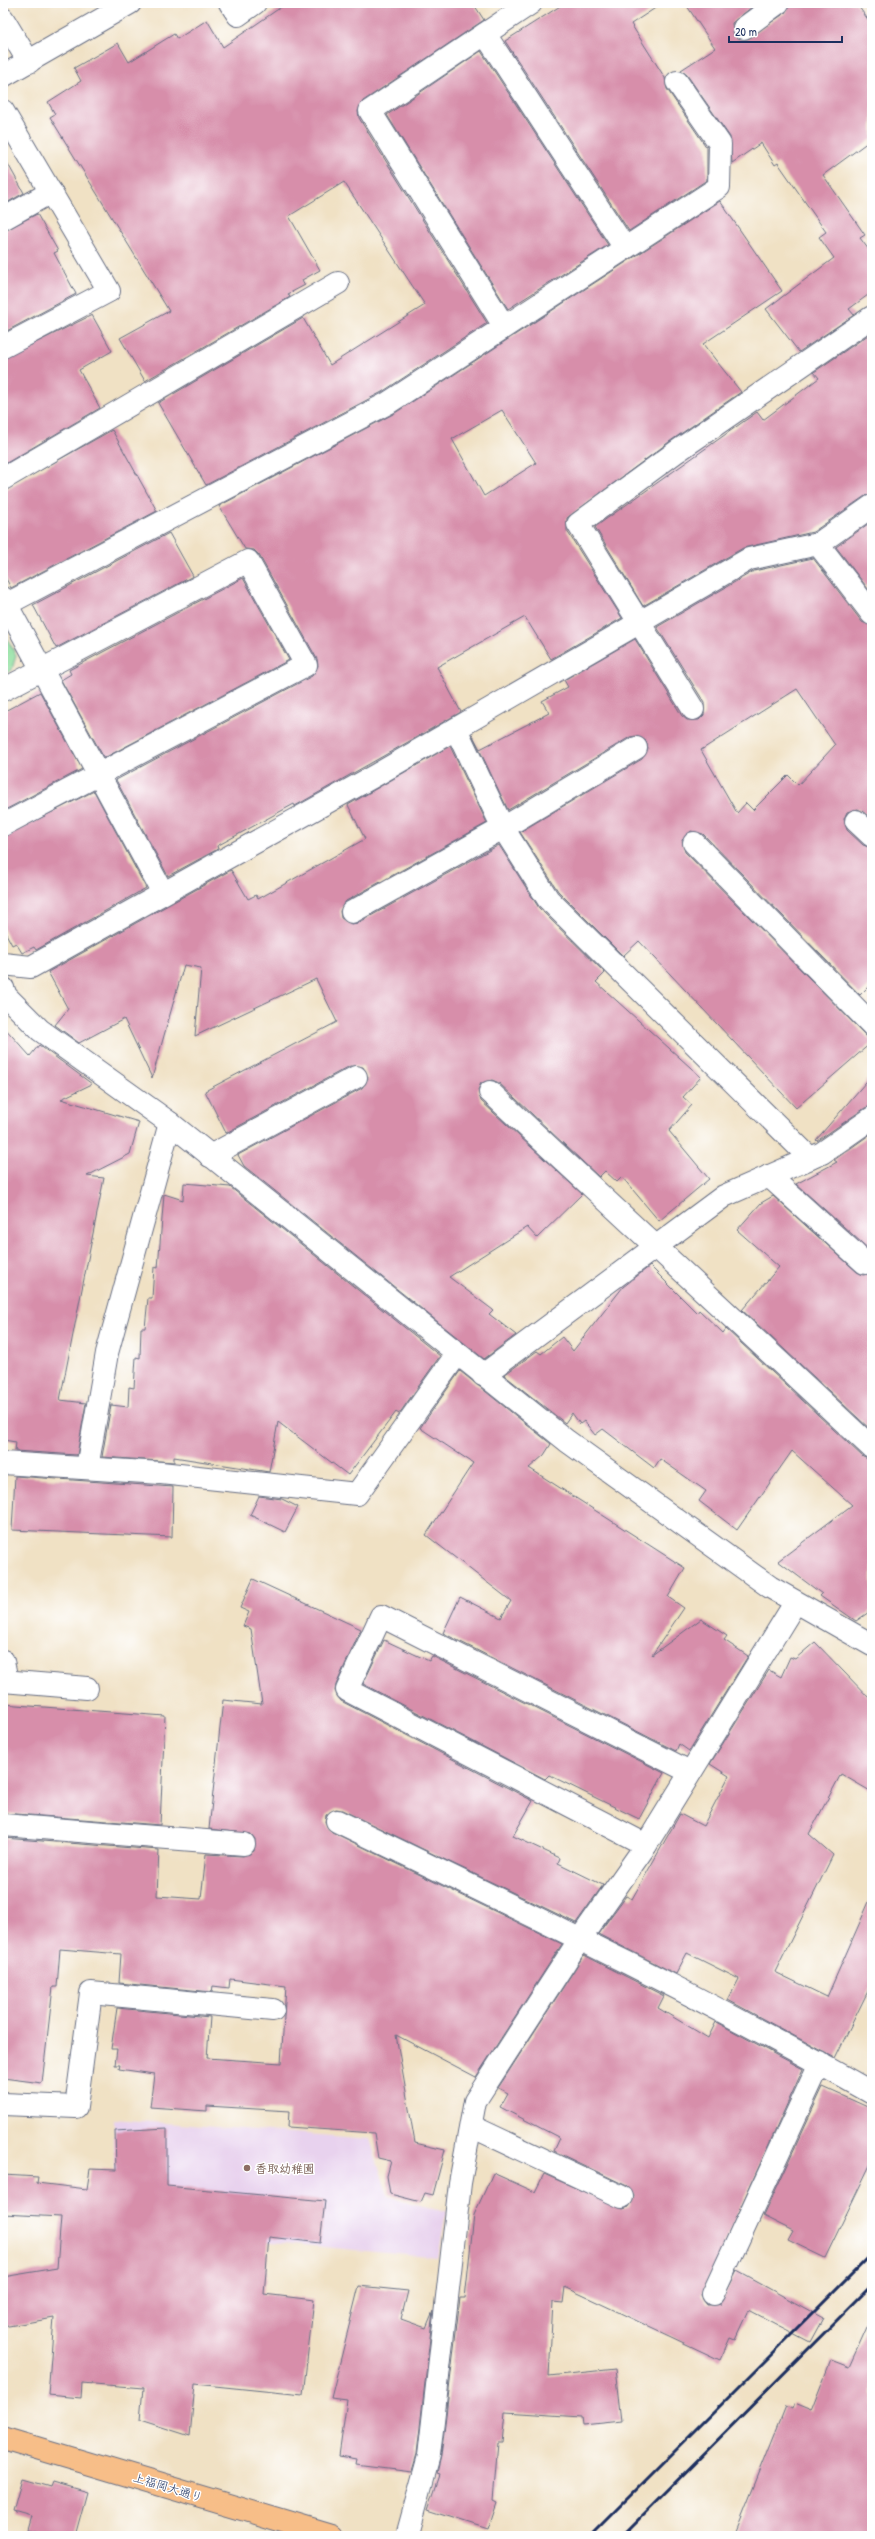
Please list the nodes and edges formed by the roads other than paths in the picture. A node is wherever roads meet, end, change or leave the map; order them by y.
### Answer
1 (130, 3) edge
2 (230, 3) edge
3 (255, 3) edge
4 (531, 3) edge
5 (778, 3) edge
6 (3, 19) edge
7 (744, 28) dead end
8 (485, 34) junction
9 (29, 62) junction
10 (3, 76) edge
11 (678, 82) dead end
12 (3, 111) edge
13 (51, 192) junction
14 (3, 219) edge
15 (625, 248) junction
16 (338, 283) dead end
17 (872, 317) edge
18 (504, 326) junction
19 (3, 347) edge
20 (3, 479) edge
21 (872, 506) edge
22 (818, 544) junction
23 (5, 601) edge
24 (872, 614) edge
25 (639, 623) junction
26 (42, 669) junction
27 (3, 690) edge
28 (693, 708) dead end
29 (456, 729) junction
30 (636, 748) dead end
31 (99, 775) junction
32 (856, 821) dead end
33 (3, 825) edge
34 (503, 828) junction
35 (872, 836) edge
36 (694, 843) dead end
37 (163, 893) junction
38 (352, 912) dead end
39 (3, 964) edge
40 (3, 988) edge
41 (872, 1025) edge
42 (356, 1076) dead end
43 (490, 1092) dead end
44 (872, 1118) edge
45 (170, 1123) junction
46 (210, 1156) junction
47 (810, 1158) junction
48 (768, 1176) junction
49 (656, 1246) junction
50 (865, 1263) dead end
51 (457, 1354) junction
52 (484, 1375) junction
53 (872, 1448) edge
54 (3, 1464) edge
55 (87, 1468) junction
56 (795, 1603) junction
57 (872, 1645) edge
58 (4, 1674) edge
59 (87, 1688) dead end
60 (690, 1772) junction
61 (337, 1821) dead end
62 (3, 1825) edge
63 (244, 1844) dead end
64 (646, 1845) junction
65 (580, 1939) junction
66 (273, 2010) dead end
67 (820, 2063) junction
68 (872, 2093) edge
69 (3, 2104) edge
70 (471, 2126) junction
71 (622, 2197) dead end
72 (712, 2294) dead end
73 (3, 2438) edge
74 (332, 2536) edge
75 (407, 2536) edge

1 - 9 street
2 - 3 street
4 - 8 street
5 - 7 street
6 - 9 street
8 - 15 street
8 - 18 street
9 - 10 street
11 - 15 street
12 - 13 street
13 - 14 street
13 - 19 street
15 - 18 street
16 - 20 street
17 - 25 street
18 - 23 street
21 - 22 street
22 - 24 street
22 - 25 street
23 - 26 street
25 - 28 street
25 - 29 street
26 - 27 street
26 - 31 street
26 - 31 street
29 - 34 street
29 - 37 street
30 - 34 street
31 - 33 street
31 - 37 street
32 - 35 street
34 - 38 street
34 - 47 street
36 - 41 street
37 - 39 street
40 - 45 street
42 - 46 street
43 - 49 street
44 - 47 street
45 - 46 street
45 - 55 street
46 - 51 street
47 - 48 street
48 - 49 street
48 - 50 street
49 - 52 street
49 - 53 street
51 - 52 street
51 - 55 street
52 - 56 street
54 - 55 street
56 - 57 street
56 - 60 street
58 - 59 street
60 - 64 street
60 - 64 street
61 - 65 street
62 - 63 street
64 - 65 street
65 - 67 street
65 - 70 street
66 - 69 street
67 - 68 street
67 - 72 street
70 - 71 street
70 - 75 street
73 - 74 main road, 上福岡大通り

